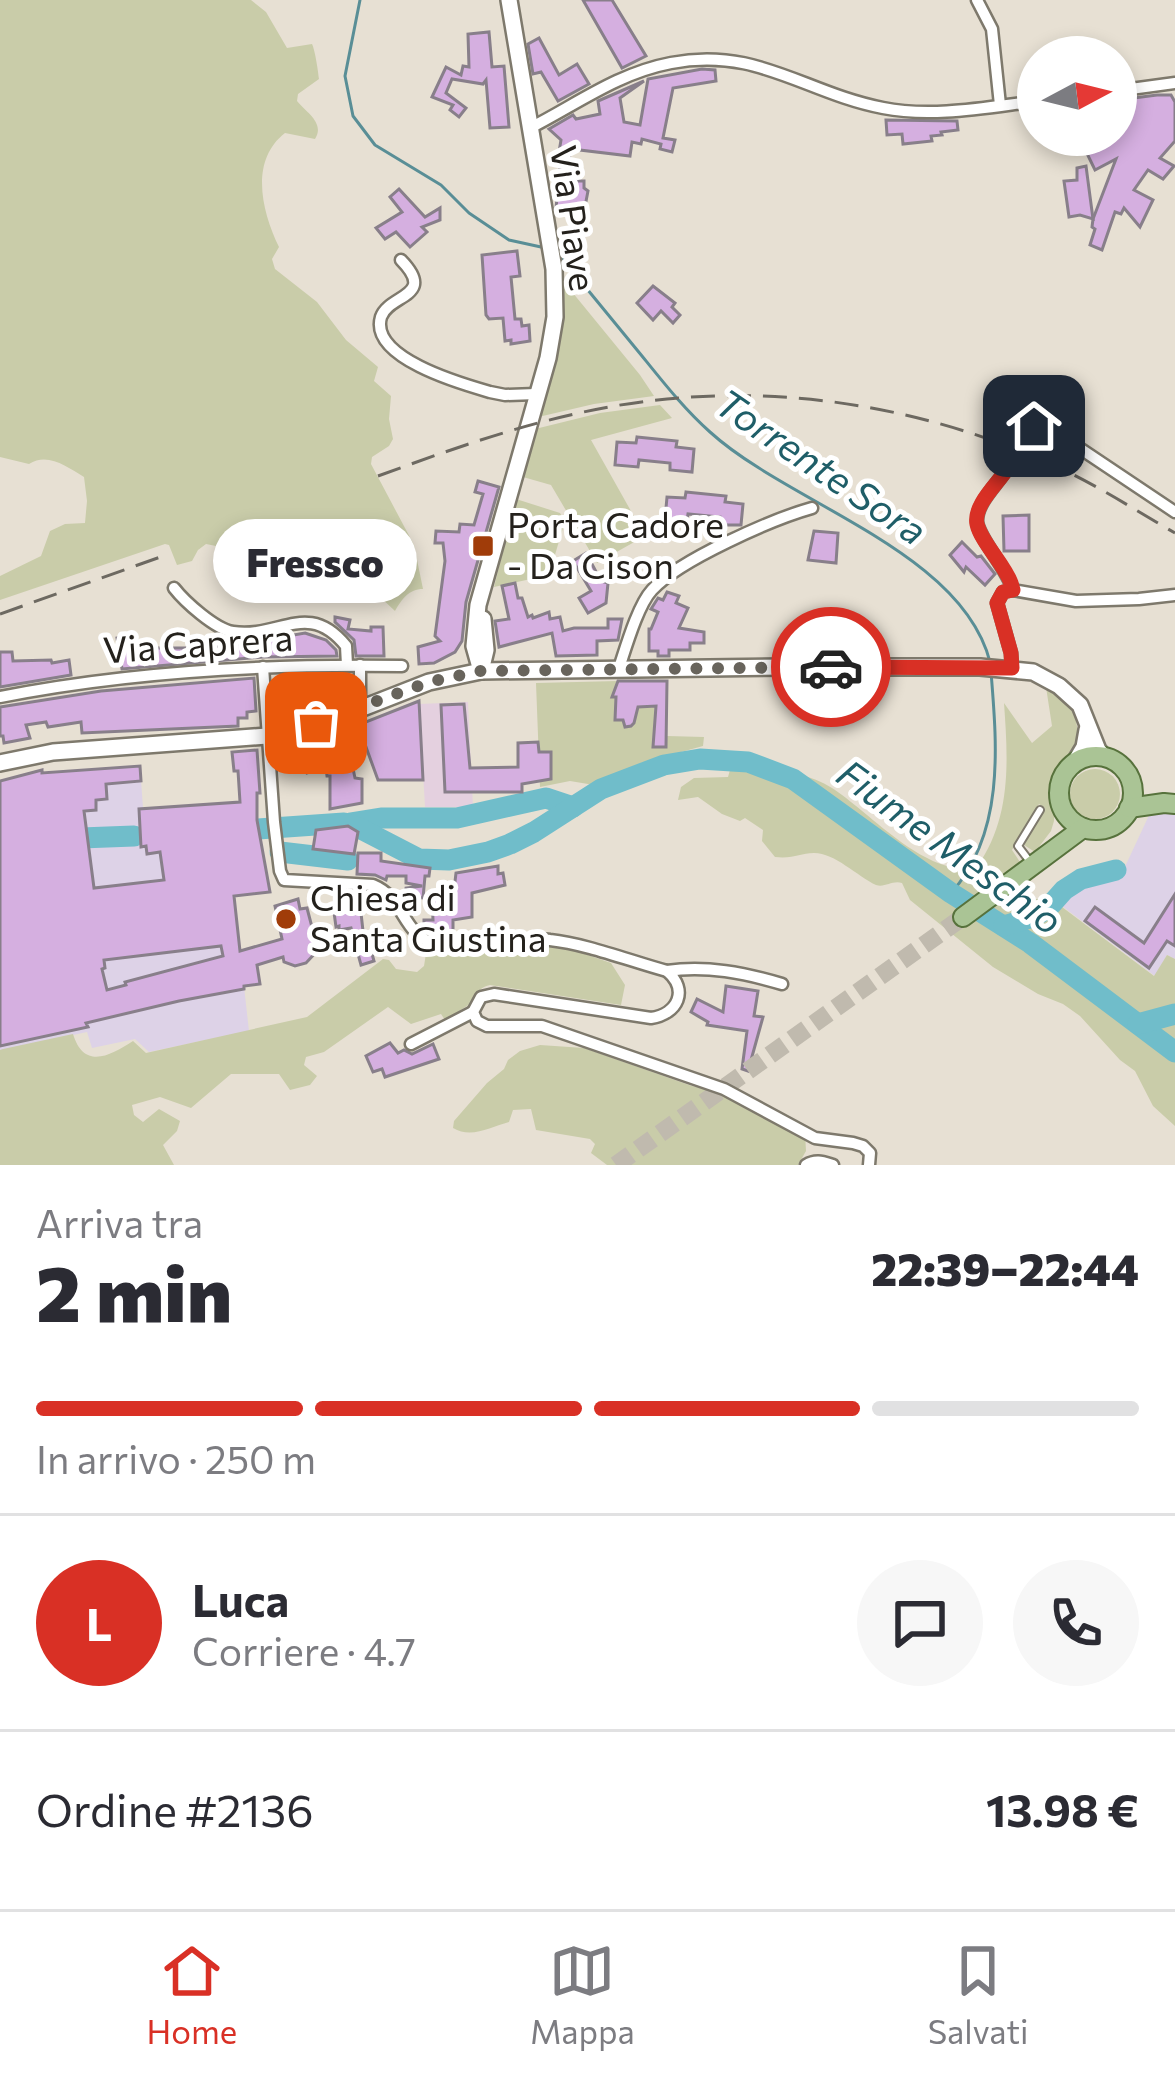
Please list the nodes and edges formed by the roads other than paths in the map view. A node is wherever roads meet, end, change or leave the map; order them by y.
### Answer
1 (509, 0) edge
2 (977, 0) edge
3 (1175, 83) edge
4 (1137, 88) edge
5 (1017, 103) edge
6 (1000, 105) junction
7 (530, 128) junction
8 (401, 260) dead end
9 (536, 394) junction
10 (812, 508) dead end
11 (1175, 512) edge
12 (485, 580) junction
13 (174, 588) dead end
14 (1013, 590) junction
15 (1175, 595) edge
16 (475, 627) junction
17 (485, 642) junction
18 (353, 665) junction
19 (402, 666) dead end
20 (263, 667) junction
21 (619, 668) junction
22 (1007, 668) junction
23 (511, 669) junction
24 (481, 671) junction
25 (439, 679) junction
26 (0, 697) edge
27 (359, 709) junction
28 (1087, 721) junction
29 (267, 736) junction
30 (1104, 757) junction
31 (1076, 762) junction
32 (0, 763) edge
33 (1132, 787) junction
34 (1170, 804) edge
35 (1129, 808) junction
36 (1040, 810) dead end
37 (1065, 814) junction
38 (1083, 828) junction
39 (1038, 862) junction
40 (967, 913) tunnel mouth
41 (667, 971) junction
42 (782, 984) dead end
43 (473, 1012) junction
44 (411, 1044) dead end
45 (806, 1165) edge
46 (833, 1165) edge
47 (869, 1165) edge

1 - 7 main road, Via Piave
2 - 6 street
3 - 4 street
5 - 6 street
6 - 7 street
7 - 9 main road, Via Piave
8 - 9 street
9 - 12 main road, Via Piave
10 - 21 street
11 - 14 street
12 - 16 main road, Via Piave
12 - 17 main road, Via Piave
13 - 18 street
14 - 15 street
14 - 22 street
16 - 24 main road, Via Piave
16 - 25 main road
17 - 23 main road
17 - 24 main road, Via Piave
18 - 19 street, Via Caprera
18 - 20 street, Via Caprera
18 - 27 street
20 - 26 street, Via Caprera
20 - 29 street
21 - 22 main road
21 - 23 main road
22 - 28 main road
23 - 24 main road
24 - 25 main road
25 - 27 main road
27 - 29 main road
28 - 30 main road
28 - 31 main road
29 - 32 main road
29 - 41 street
30 - 31 main road
30 - 33 main road
31 - 37 main road
33 - 34 main road
33 - 35 main road
34 - 35 main road
35 - 38 main road
36 - 39 lane
37 - 38 main road
37 - 39 main road
38 - 39 main road
39 - 40 main road
41 - 42 street
41 - 43 street
43 - 44 street
43 - 47 street
45 - 46 street

